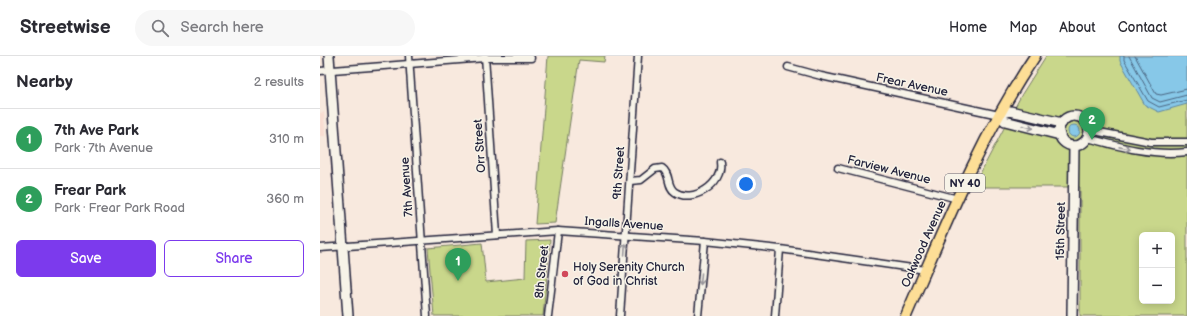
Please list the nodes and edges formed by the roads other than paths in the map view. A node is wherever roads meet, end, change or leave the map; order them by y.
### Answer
1 (329, 56) edge
2 (409, 56) edge
3 (638, 56) edge
4 (1035, 56) edge
5 (485, 57) edge
6 (531, 58) dead end
7 (410, 64) junction
8 (788, 67) dead end
9 (331, 70) junction
10 (320, 71) edge
11 (999, 115) junction
12 (1062, 123) junction
13 (1088, 134) junction
14 (1060, 135) junction
15 (1187, 142) edge
16 (1074, 146) junction
17 (1187, 152) edge
18 (720, 162) dead end
19 (838, 168) dead end
20 (630, 181) junction
21 (958, 199) junction
22 (558, 231) junction
23 (497, 235) junction
24 (626, 235) junction
25 (422, 240) junction
26 (705, 241) junction
27 (343, 246) junction
28 (320, 248) edge
29 (780, 249) junction
30 (926, 270) junction
31 (348, 316) edge
32 (427, 316) edge
33 (548, 316) edge
34 (620, 316) edge
35 (698, 316) edge
36 (775, 316) edge
37 (906, 316) edge
38 (1072, 316) edge

1 - 9 street
2 - 7 street, 7th Avenue
3 - 20 street, 9th Street
4 - 11 main road, Oakwood Avenue / NY 40
5 - 6 street
5 - 7 street
5 - 23 street, Orr Street
7 - 9 street
7 - 25 street, 7th Avenue
8 - 11 street, Frear Avenue
9 - 10 street
9 - 27 street
11 - 12 street
11 -> 14 street
11 - 21 main road, Oakwood Avenue / NY 40
12 - 13 street
12 - 14 street
13 - 15 street
13 - 16 street
13 -> 17 street
14 - 16 street
16 - 38 street, 15th Street
18 - 20 street
19 - 21 street, Farview Avenue
20 - 24 street, 9th Street
21 - 30 main road, Oakwood Avenue / NY 40
22 - 23 street, Ingalls Avenue
22 - 24 street, Ingalls Avenue
22 - 33 street, 8th Street
23 - 25 street, Ingalls Avenue
24 - 26 street, Ingalls Avenue
34 -> 24 street, 9th Street
25 - 27 street, Ingalls Avenue
25 - 32 street, 7th Avenue
26 - 29 street, Ingalls Avenue
26 -> 35 street
27 - 28 street, Ingalls Avenue
27 - 31 street
29 - 30 street, Ingalls Avenue
29 - 36 street
30 - 37 main road, Oakwood Avenue / NY 40

